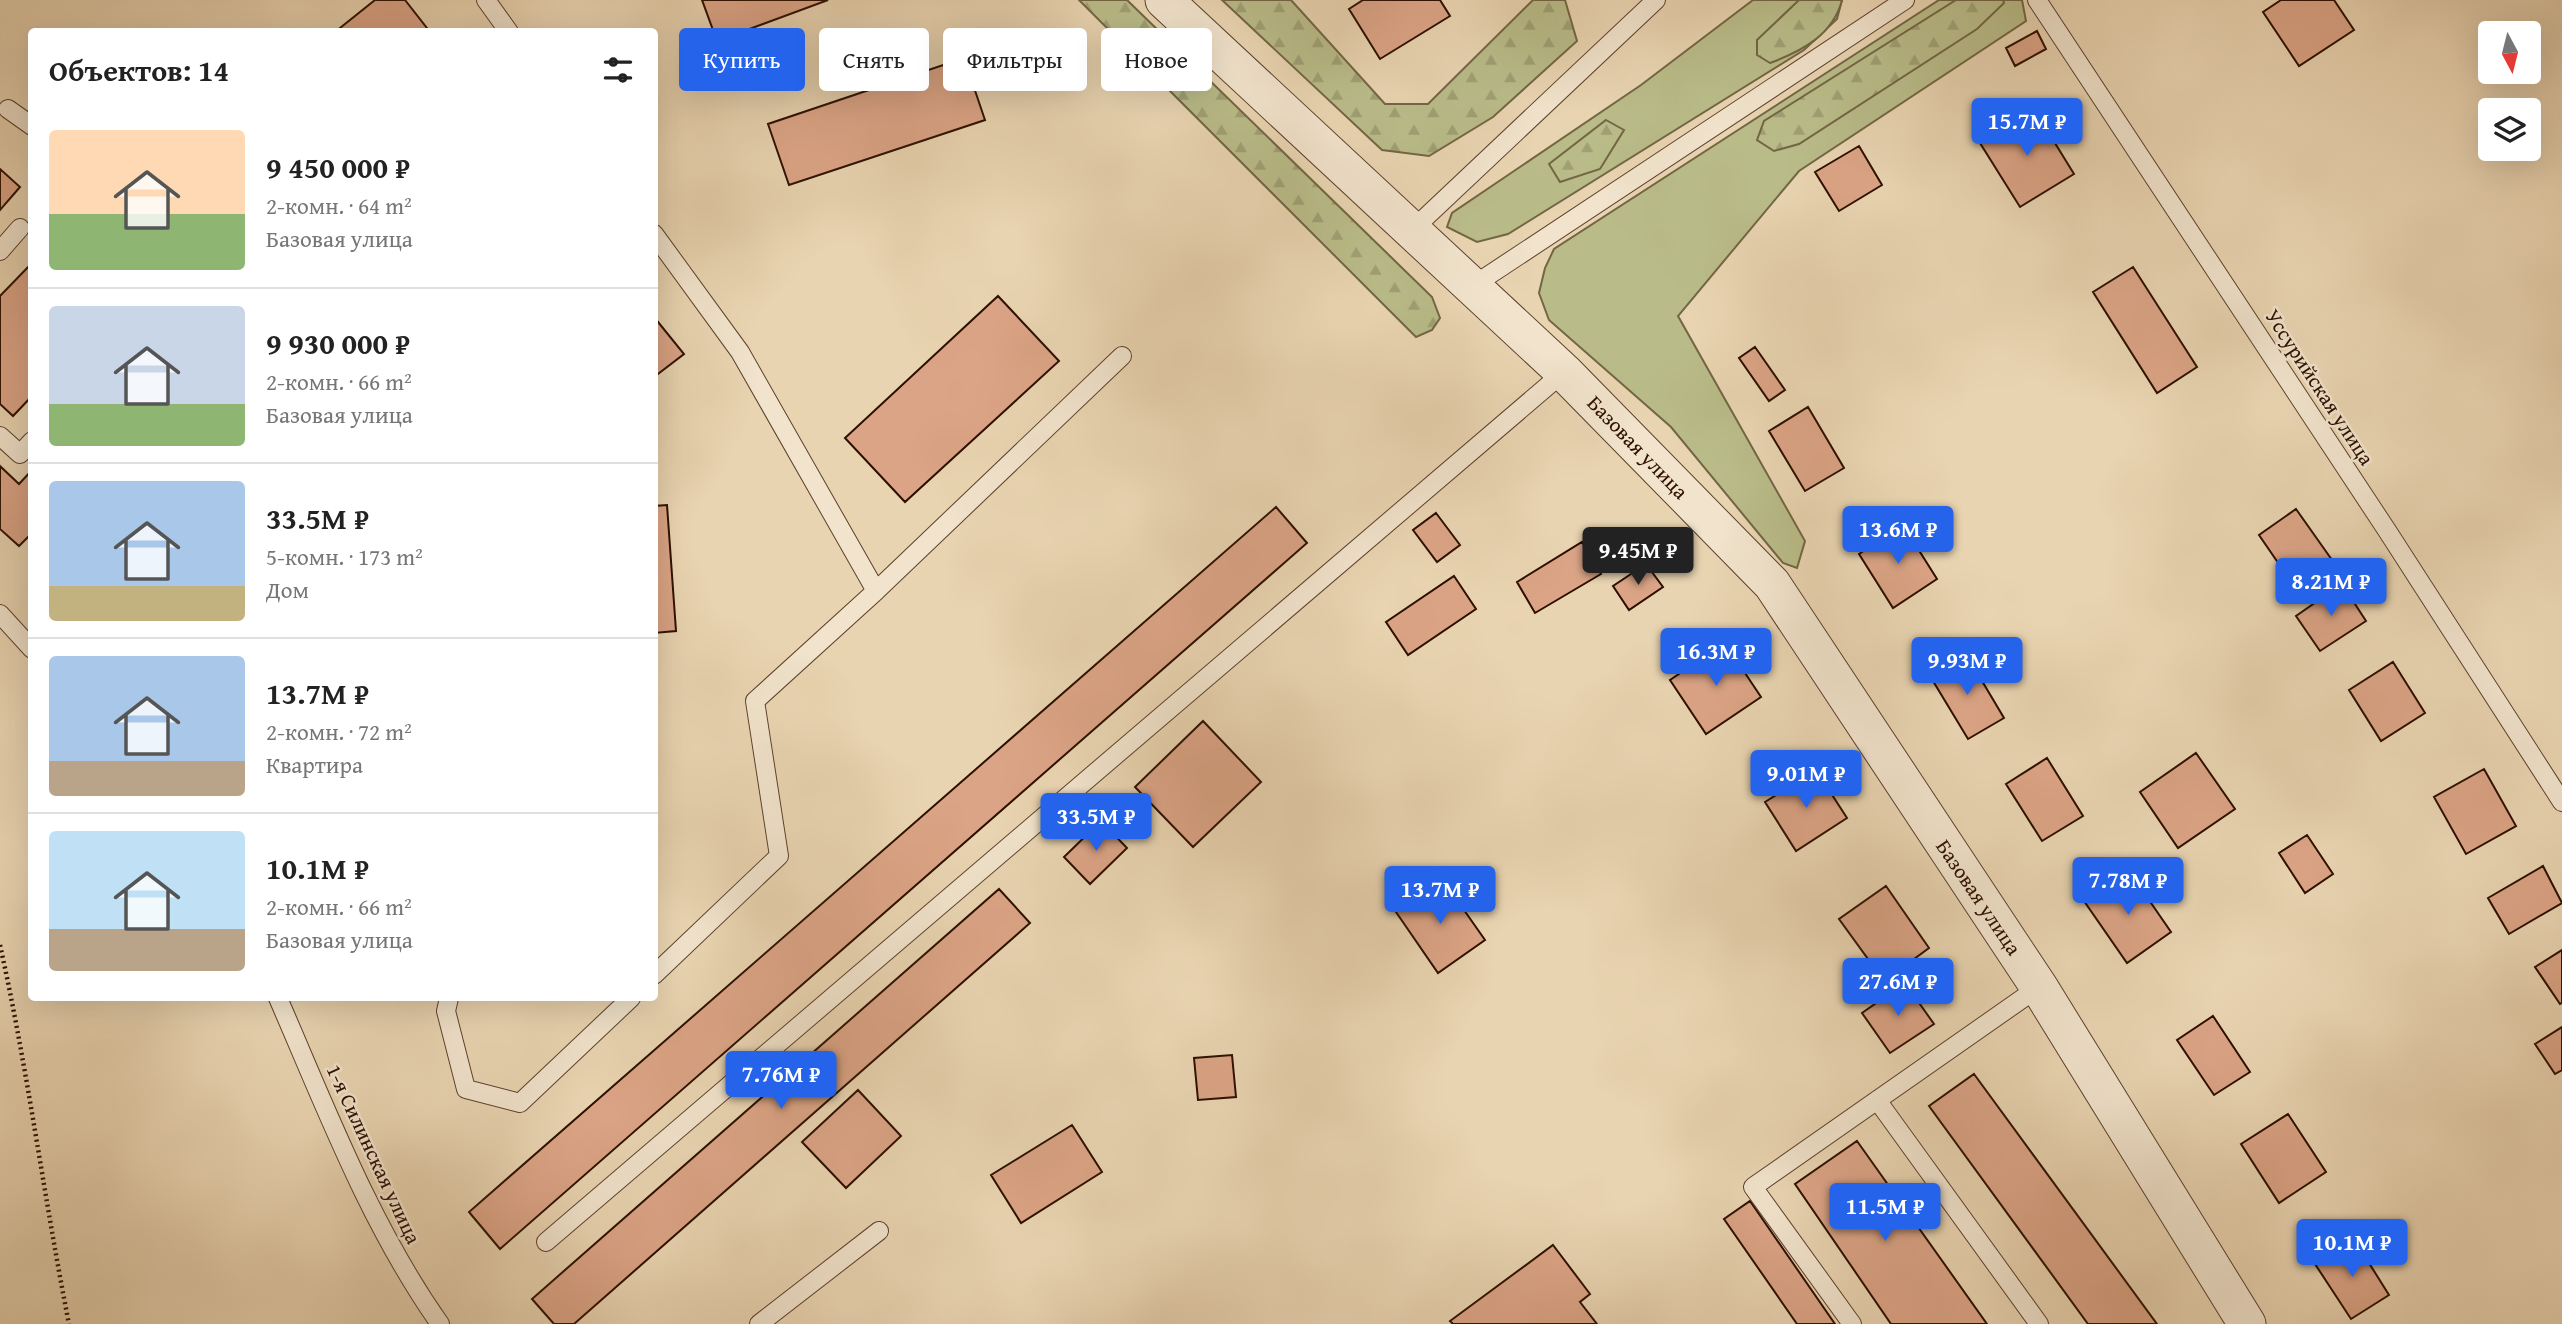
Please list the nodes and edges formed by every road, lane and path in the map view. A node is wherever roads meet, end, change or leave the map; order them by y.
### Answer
1 (486, 0) edge
2 (1164, 0) edge
3 (1656, 0) edge
4 (1905, 0) edge
5 (2037, 0) edge
6 (506, 28) edge
7 (8, 109) dead end
8 (28, 123) edge
9 (20, 228) dead end
10 (1411, 230) junction
11 (658, 239) edge
12 (0, 251) edge
13 (1471, 287) junction
14 (1122, 356) dead end
15 (1564, 372) junction
16 (0, 436) edge
17 (28, 446) edge
18 (876, 591) junction
19 (0, 614) edge
20 (28, 645) edge
21 (2562, 802) edge
22 (0, 945) edge
23 (658, 971) edge
24 (2039, 987) junction
25 (279, 1001) edge
26 (448, 1001) edge
27 (628, 1001) edge
28 (1877, 1100) junction
29 (879, 1231) dead end
30 (546, 1242) dead end
31 (69, 1324) edge
32 (440, 1324) edge
33 (759, 1324) edge
34 (1852, 1324) edge
35 (2039, 1324) edge
36 (2247, 1324) edge

1 - 6 lane
2 - 10 street, Базовая улица
3 - 10 lane
4 - 13 lane
5 - 21 lane, Уссурийская улица
7 - 8 lane
9 - 12 lane
10 - 13 street, Базовая улица
11 - 18 lane
13 - 15 street, Базовая улица
14 - 18 lane
15 - 24 street, Базовая улица
15 - 30 lane
16 - 17 lane
18 - 23 lane
19 - 20 lane
22 - 31 path
24 - 28 lane
24 - 36 street, Базовая улица
25 - 32 lane, 1-я Силинская улица
26 - 27 lane
28 - 34 lane
28 - 35 lane
29 - 33 lane

